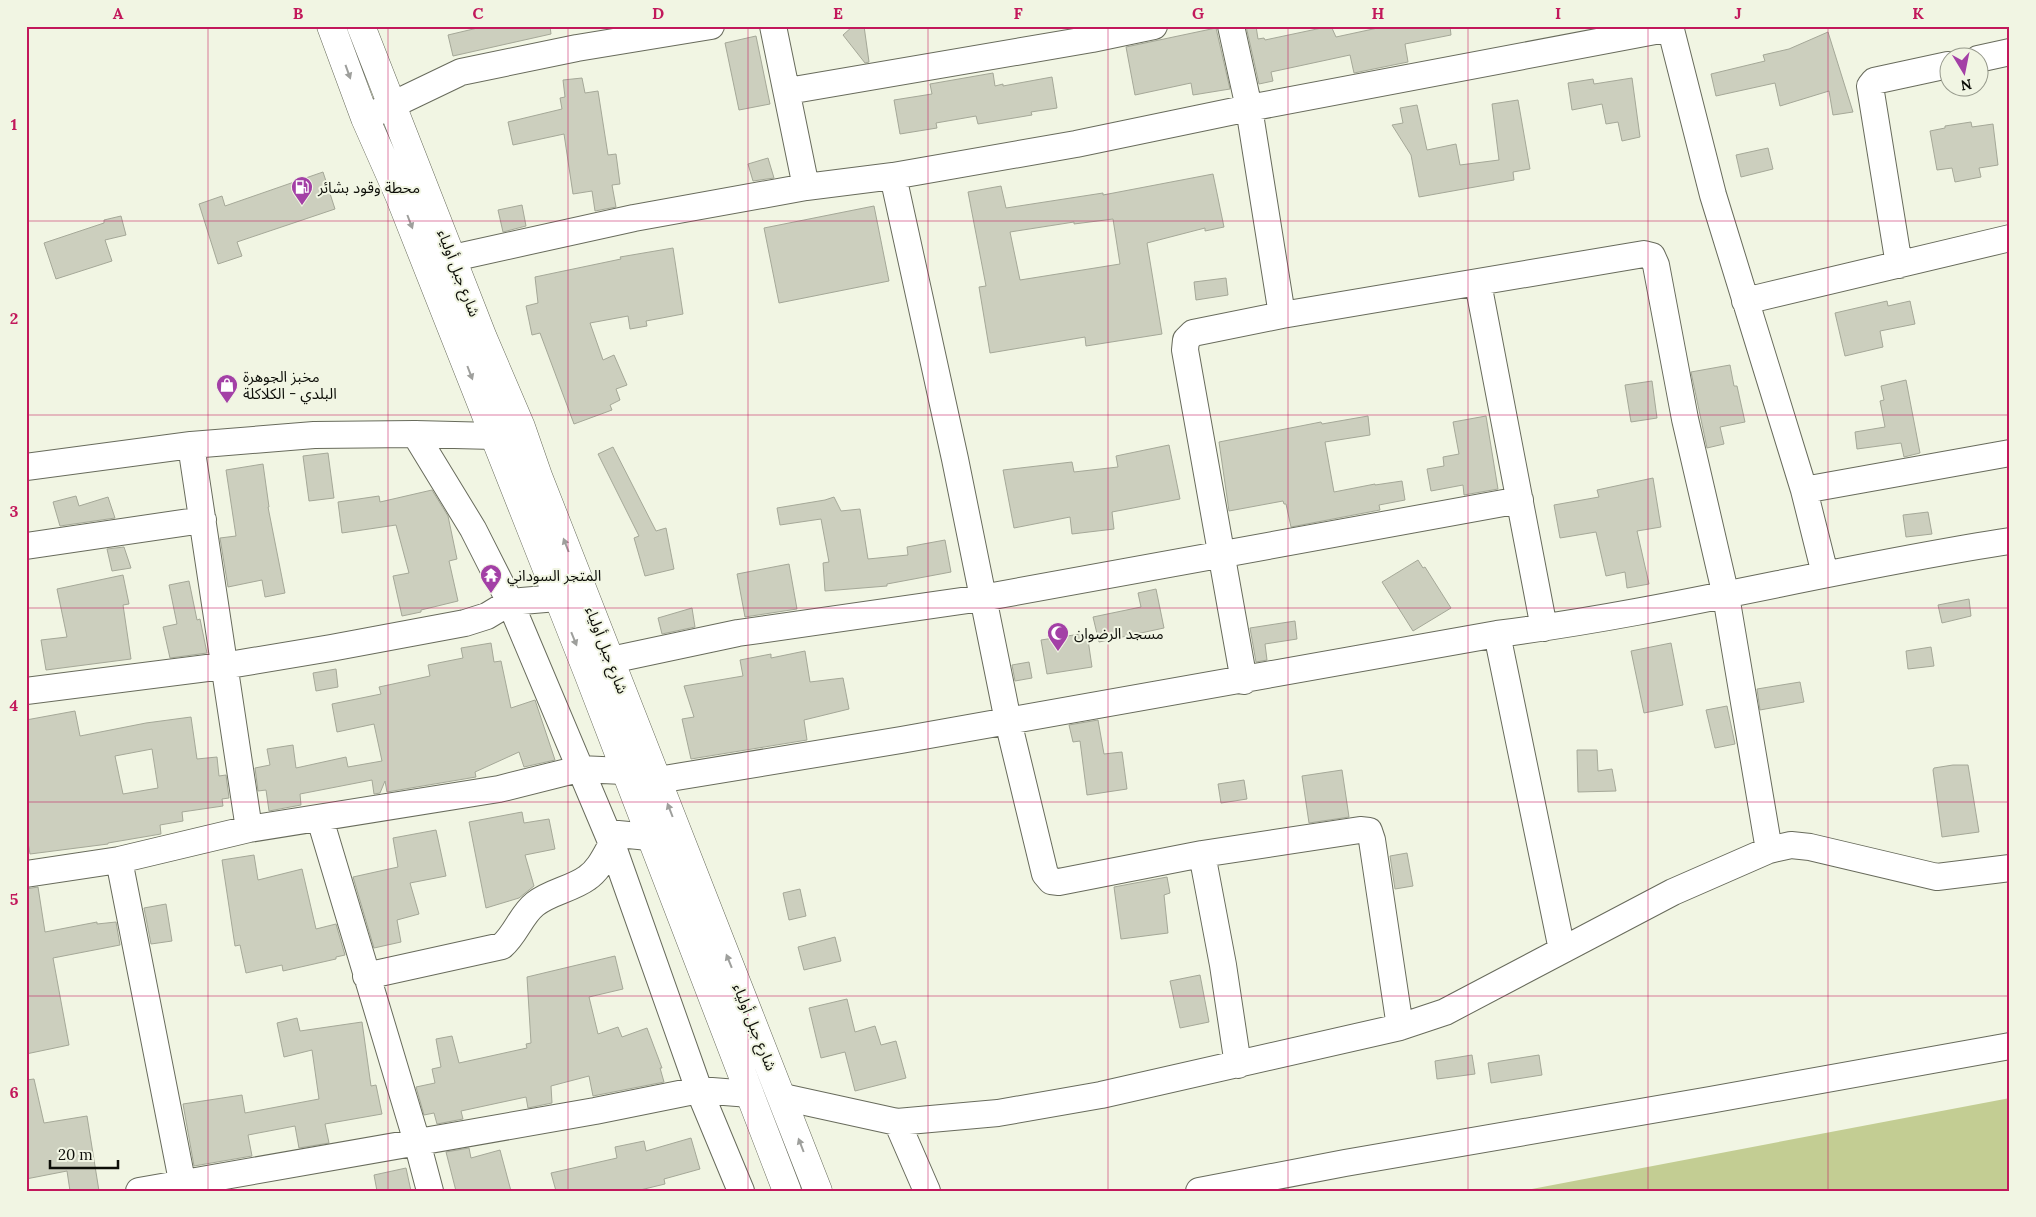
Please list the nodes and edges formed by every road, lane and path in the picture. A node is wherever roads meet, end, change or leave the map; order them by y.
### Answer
1 (331, 26) edge
2 (361, 26) edge
3 (711, 26) edge
4 (773, 26) edge
5 (1154, 26) edge
6 (1231, 26) edge
7 (1670, 27) edge
8 (2010, 52) edge
9 (1988, 57) edge
10 (1938, 67) edge
11 (788, 90) junction
12 (393, 105) junction
13 (1249, 108) junction
14 (365, 118) junction
15 (893, 176) junction
16 (806, 187) junction
17 (2010, 238) edge
18 (453, 258) junction
19 (1899, 265) junction
20 (1478, 283) junction
21 (1745, 301) junction
22 (1282, 315) junction
23 (521, 427) junction
24 (415, 434) junction
25 (494, 436) junction
26 (191, 445) junction
27 (2010, 453) edge
28 (26, 467) edge
29 (1804, 490) junction
30 (1520, 500) junction
31 (203, 520) junction
32 (2010, 540) edge
33 (26, 546) edge
34 (1222, 554) junction
35 (1825, 574) junction
36 (1726, 596) junction
37 (557, 598) junction
38 (982, 598) junction
39 (510, 602) junction
40 (1544, 628) junction
41 (1497, 634) junction
42 (611, 660) junction
43 (223, 666) junction
44 (1244, 681) junction
45 (26, 691) edge
46 (1008, 721) junction
47 (579, 769) junction
48 (624, 771) junction
49 (658, 780) junction
50 (320, 819) junction
51 (249, 829) junction
52 (649, 837) junction
53 (612, 844) junction
54 (1769, 850) junction
55 (1202, 854) junction
56 (119, 860) junction
57 (2010, 868) edge
58 (26, 874) edge
59 (1562, 950) junction
60 (366, 976) junction
61 (1400, 1027) junction
62 (2010, 1046) edge
63 (1238, 1066) junction
64 (698, 1090) junction
65 (750, 1094) junction
66 (783, 1097) junction
67 (897, 1122) junction
68 (417, 1142) junction
69 (183, 1187) edge
70 (139, 1191) edge
71 (430, 1191) edge
72 (741, 1191) edge
73 (787, 1191) edge
74 (818, 1191) edge
75 (927, 1191) edge
76 (1199, 1191) edge

1 -> 14 main road, شارع جبل أولياء
2 - 12 main road, شارع جبل أولياء
3 - 12 street
4 - 11 street
5 - 11 street
6 - 13 street
7 - 13 street
7 - 21 street
8 - 9 street
10 - 19 street
11 - 16 street
12 - 14 street
12 - 18 main road, شارع جبل أولياء
13 - 15 street
13 - 22 street
14 -> 25 main road, شارع جبل أولياء
15 - 16 street
15 - 38 street
16 - 18 street
17 - 19 street
18 - 23 main road, شارع جبل أولياء
19 - 21 street
20 - 22 street
20 - 30 street
20 - 36 street
21 - 29 street
22 - 34 street
23 - 25 street
42 -> 23 main road, شارع جبل أولياء
24 - 25 street
24 - 26 street
24 - 39 street
25 - 37 main road, شارع جبل أولياء
26 - 28 street
26 - 31 street
27 - 29 street
29 - 35 street
30 - 34 street
30 - 40 street
31 - 33 street
31 - 43 street
32 - 35 street
34 - 38 street
34 - 44 street
35 - 36 street
36 - 40 street
36 - 54 street
37 - 39 street
37 -> 48 main road, شارع جبل أولياء
38 - 42 street
38 - 46 street
39 - 43 street
39 - 47 street
40 - 41 street
41 - 44 street
41 - 59 street
42 - 49 main road, شارع جبل أولياء
43 - 45 street
43 - 51 street
44 - 46 street
46 - 49 street
46 - 55 street
47 - 48 street
47 - 50 street
47 - 53 street
48 - 52 main road, شارع جبل أولياء
66 -> 49 main road, شارع جبل أولياء
50 - 51 street
50 - 60 street
51 - 56 street
52 - 53 street
52 - 65 main road, شارع جبل أولياء
53 - 60 street
53 - 64 street
54 - 57 street
54 - 59 street
55 - 61 street
55 - 63 street
56 - 58 street
56 - 69 street
59 - 61 street
60 - 68 street
61 - 63 street
62 - 76 street
63 - 67 street
64 - 65 street
64 - 68 street
64 - 72 street
65 - 73 main road, شارع جبل أولياء
66 - 67 street
74 -> 66 main road, شارع جبل أولياء
67 - 75 street
68 - 69 street
68 - 71 street
69 - 70 street

